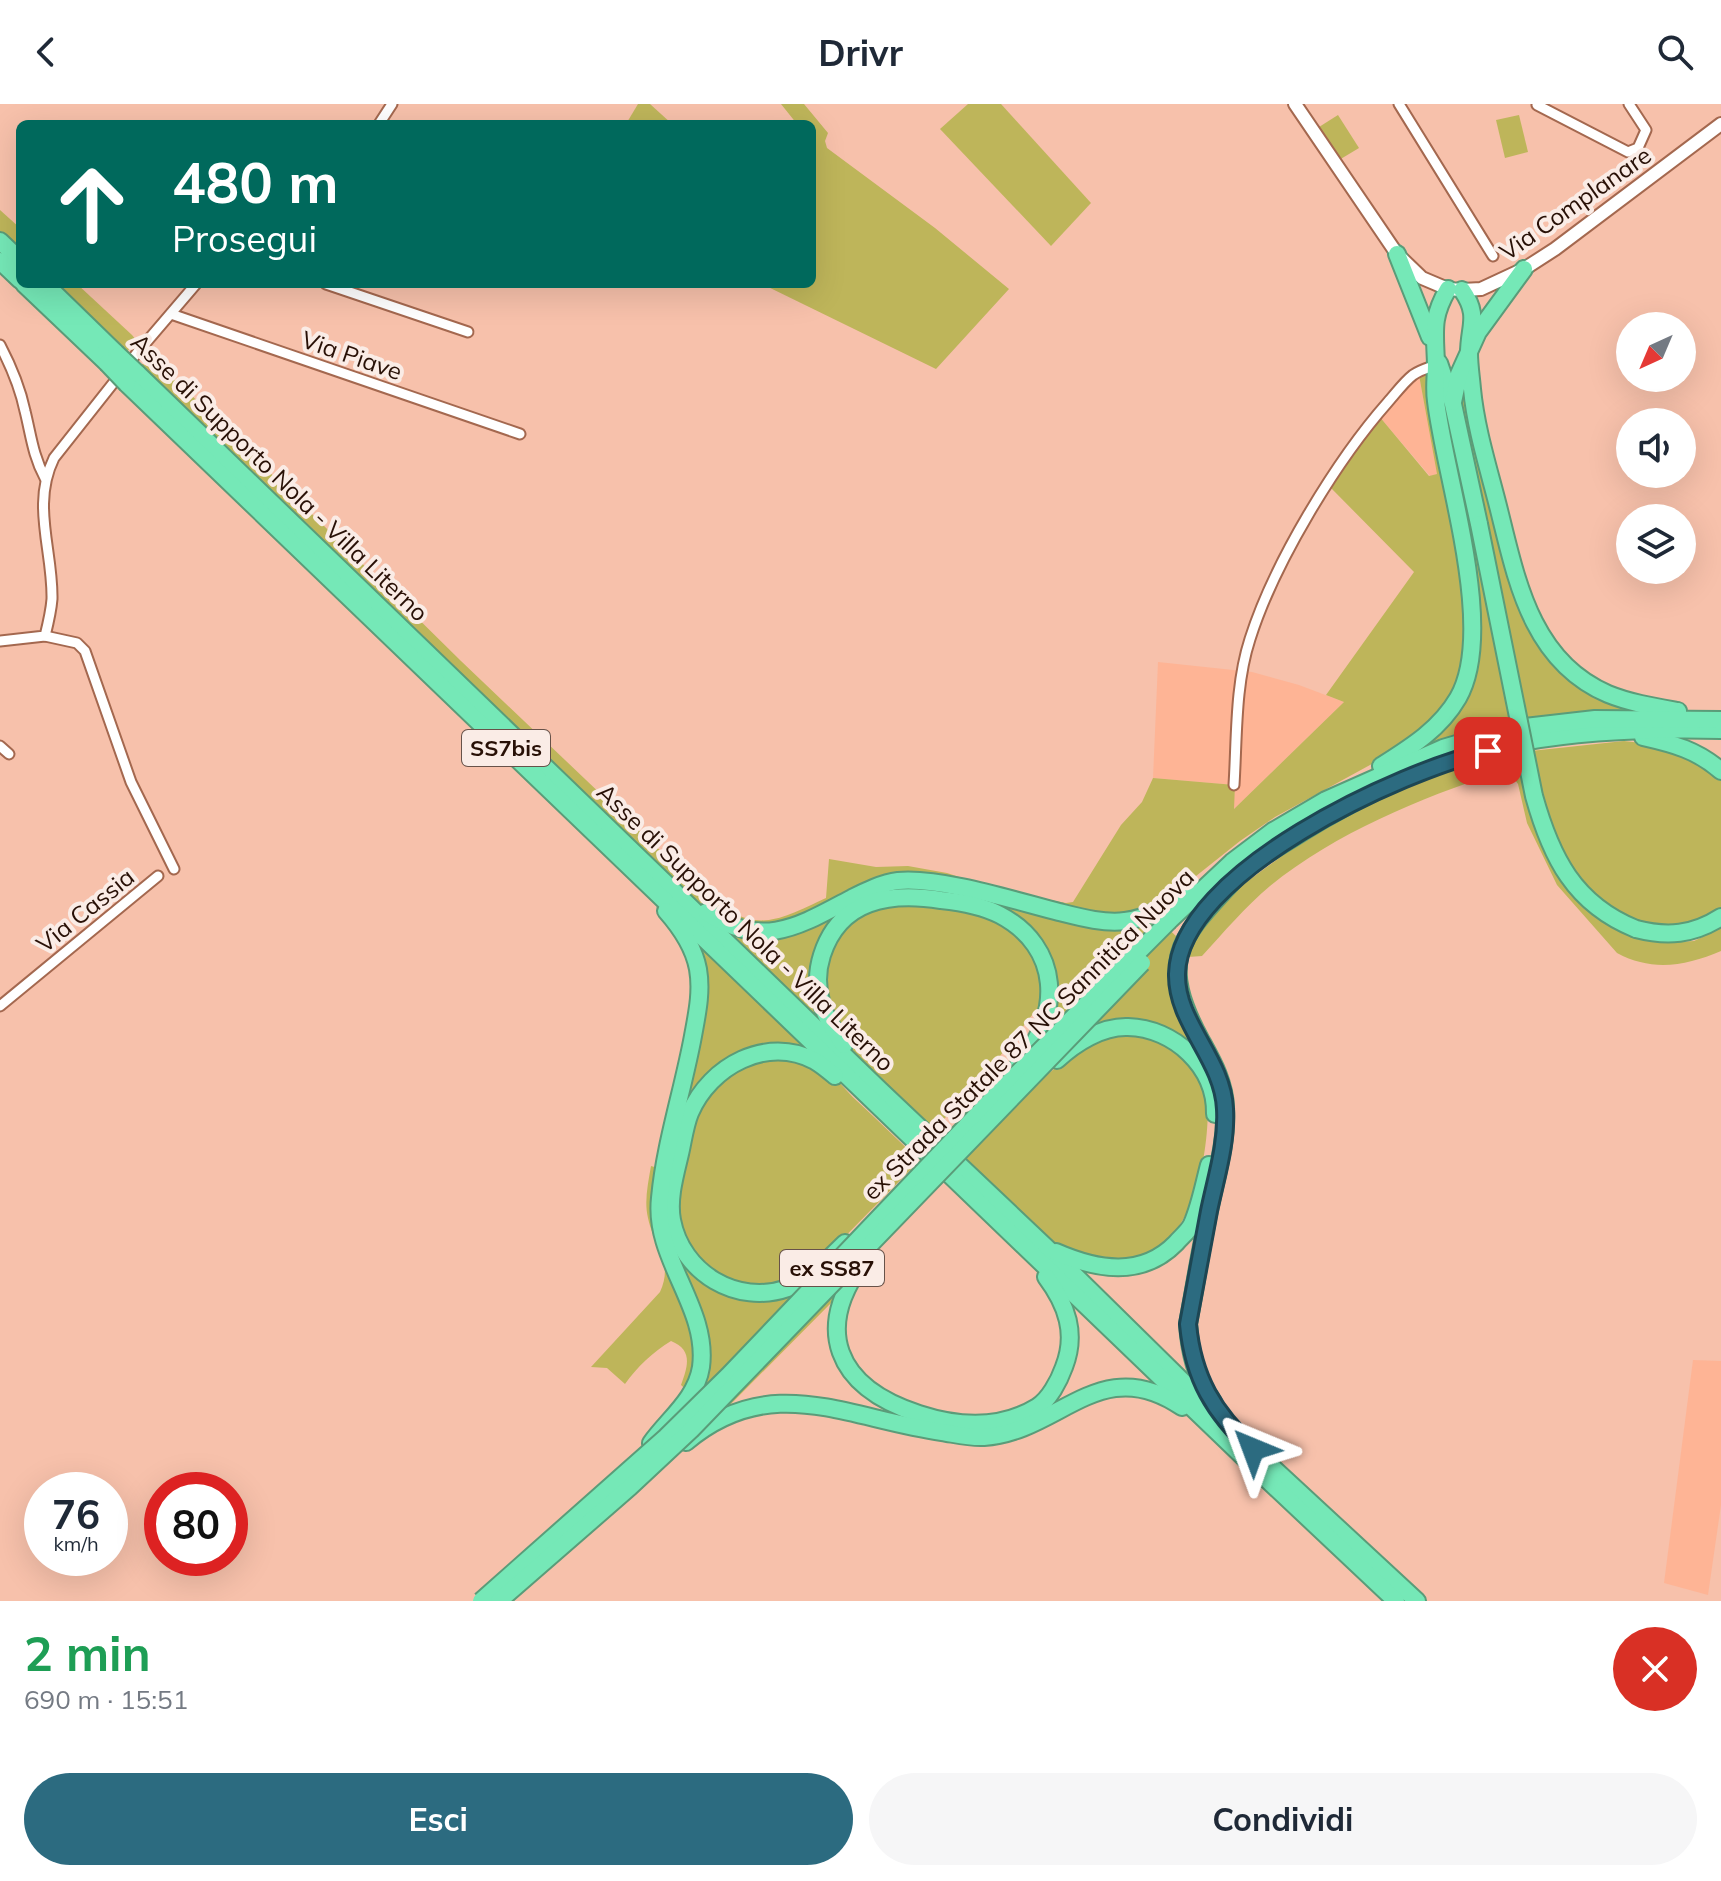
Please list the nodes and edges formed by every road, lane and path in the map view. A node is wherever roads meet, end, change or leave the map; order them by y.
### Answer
1 (1295, 104) edge
2 (1399, 104) edge
3 (1629, 104) edge
4 (1537, 105) edge
5 (1721, 124) edge
6 (0, 241) edge
7 (1397, 254) junction
8 (16, 256) edge
9 (1493, 256) dead end
10 (0, 261) edge
11 (1524, 269) junction
12 (16, 276) edge
13 (29, 288) edge
14 (49, 288) edge
15 (193, 288) edge
16 (338, 288) edge
17 (1455, 289) junction
18 (171, 314) junction
19 (468, 332) dead end
20 (0, 345) edge
21 (1469, 351) junction
22 (1435, 357) junction
23 (112, 358) junction
24 (132, 378) junction
25 (1453, 404) junction
26 (520, 434) dead end
27 (45, 478) junction
28 (45, 636) junction
29 (0, 641) edge
30 (1719, 723) edge
31 (1622, 733) junction
32 (0, 746) edge
33 (9, 754) dead end
34 (1721, 771) edge
35 (1234, 785) dead end
36 (1326, 800) junction
37 (607, 843) junction
38 (1237, 866) junction
39 (174, 869) dead end
40 (158, 876) dead end
41 (671, 887) junction
42 (948, 893) junction
43 (1721, 917) edge
44 (1172, 925) junction
45 (0, 1006) edge
46 (1033, 1077) junction
47 (880, 1090) junction
48 (994, 1097) junction
49 (884, 1112) junction
50 (670, 1170) junction
51 (1211, 1177) junction
52 (882, 1224) junction
53 (1010, 1233) junction
54 (1047, 1248) junction
55 (931, 1425) junction
56 (1232, 1430) junction
57 (641, 1468) junction
58 (1257, 1470) junction
59 (481, 1601) edge
60 (499, 1601) edge
61 (1396, 1601) edge
62 (1417, 1601) edge

1 - 7 main road
2 - 9 street
3 - 4 street
5 - 11 main road, Via Complanare
6 - 8 highway
7 - 17 main road
7 - 22 highway
10 - 12 highway, Asse di Supporto Nola - Villa Literno / SS7bis
11 - 17 main road, Via Complanare
11 - 21 highway
13 - 23 highway, Asse di Supporto Nola - Villa Literno / SS7bis
14 - 23 highway, Asse di Supporto Nola - Villa Literno / SS7bis
15 - 18 street
16 - 19 street
17 - 21 highway
17 - 22 highway
18 - 26 street, Via Piave
18 - 27 street
20 - 27 street
21 - 22 highway
21 - 25 highway
21 - 30 highway
22 - 25 highway
22 - 35 street
22 - 36 highway
23 - 24 highway, Asse di Supporto Nola - Villa Literno / SS7bis, bridge
24 - 37 highway, Asse di Supporto Nola - Villa Literno / SS7bis
24 - 41 highway, Asse di Supporto Nola - Villa Literno / SS7bis
25 - 43 highway, bridge
27 - 28 street
28 - 29 street
28 - 39 street
30 - 31 highway, ex Strada Statale 87 NC Sannitica Nuova / ex SS87
30 - 36 highway, ex Strada Statale 87 NC Sannitica Nuova / ex SS87
31 - 34 highway
31 - 38 highway, ex Strada Statale 87 NC Sannitica Nuova / ex SS87
32 - 33 street
36 - 38 highway, ex Strada Statale 87 NC Sannitica Nuova / ex SS87
37 - 49 highway, Asse di Supporto Nola - Villa Literno / SS7bis
37 - 50 highway
38 - 44 highway, ex Strada Statale 87 NC Sannitica Nuova / ex SS87
38 - 44 highway
40 - 45 street, Via Cassia
41 - 42 highway
41 - 47 highway, Asse di Supporto Nola - Villa Literno / SS7bis
42 - 44 highway
42 - 47 highway
42 - 48 highway, bridge
44 - 46 highway, ex Strada Statale 87 NC Sannitica Nuova / ex SS87, bridge
44 - 48 highway, ex Strada Statale 87 NC Sannitica Nuova / ex SS87, bridge
44 - 51 highway
46 - 51 highway, bridge
46 - 52 highway, ex Strada Statale 87 NC Sannitica Nuova / ex SS87, bridge
47 - 54 highway, Asse di Supporto Nola - Villa Literno / SS7bis
48 - 52 highway, ex Strada Statale 87 NC Sannitica Nuova / ex SS87, bridge
49 - 50 highway
49 - 53 highway, Asse di Supporto Nola - Villa Literno / SS7bis
50 - 52 highway, bridge
50 - 57 highway, bridge
51 - 54 highway
51 - 56 highway
52 - 55 highway, bridge
52 - 57 highway, ex Strada Statale 87 NC Sannitica Nuova / ex SS87, bridge
53 - 55 highway
53 - 58 highway, Asse di Supporto Nola - Villa Literno / SS7bis
54 - 56 highway, Asse di Supporto Nola - Villa Literno / SS7bis
55 - 57 highway, bridge
55 - 58 highway
56 - 62 highway, Asse di Supporto Nola - Villa Literno / SS7bis
57 - 59 highway, ex Strada Statale 87 NC Sannitica Nuova / ex SS87, bridge
57 - 60 highway, ex Strada Statale 87 NC Sannitica Nuova / ex SS87, bridge
58 - 61 highway, Asse di Supporto Nola - Villa Literno / SS7bis

